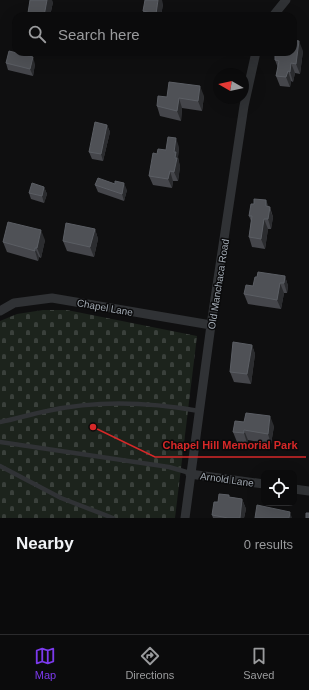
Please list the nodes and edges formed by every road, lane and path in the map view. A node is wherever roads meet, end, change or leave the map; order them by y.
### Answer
1 (286, 0) edge
2 (276, 12) edge
3 (255, 56) edge
4 (0, 311) edge
5 (211, 325) junction
6 (199, 411) junction
7 (0, 422) edge
8 (0, 442) edge
9 (0, 466) edge
10 (190, 473) junction
11 (261, 484) edge
12 (297, 489) edge
13 (309, 491) edge
14 (113, 518) edge
15 (185, 518) edge

1 - 2 street
3 - 5 street, Old Manchaca Road
4 - 5 street, Chapel Lane
5 - 6 street, Old Manchaca Road
6 - 7 lane
6 - 10 street, Old Manchaca Road
8 - 10 lane
9 - 14 lane
10 - 11 street, Arnold Lane
10 - 15 street, Old Manchaca Road
12 - 13 street

